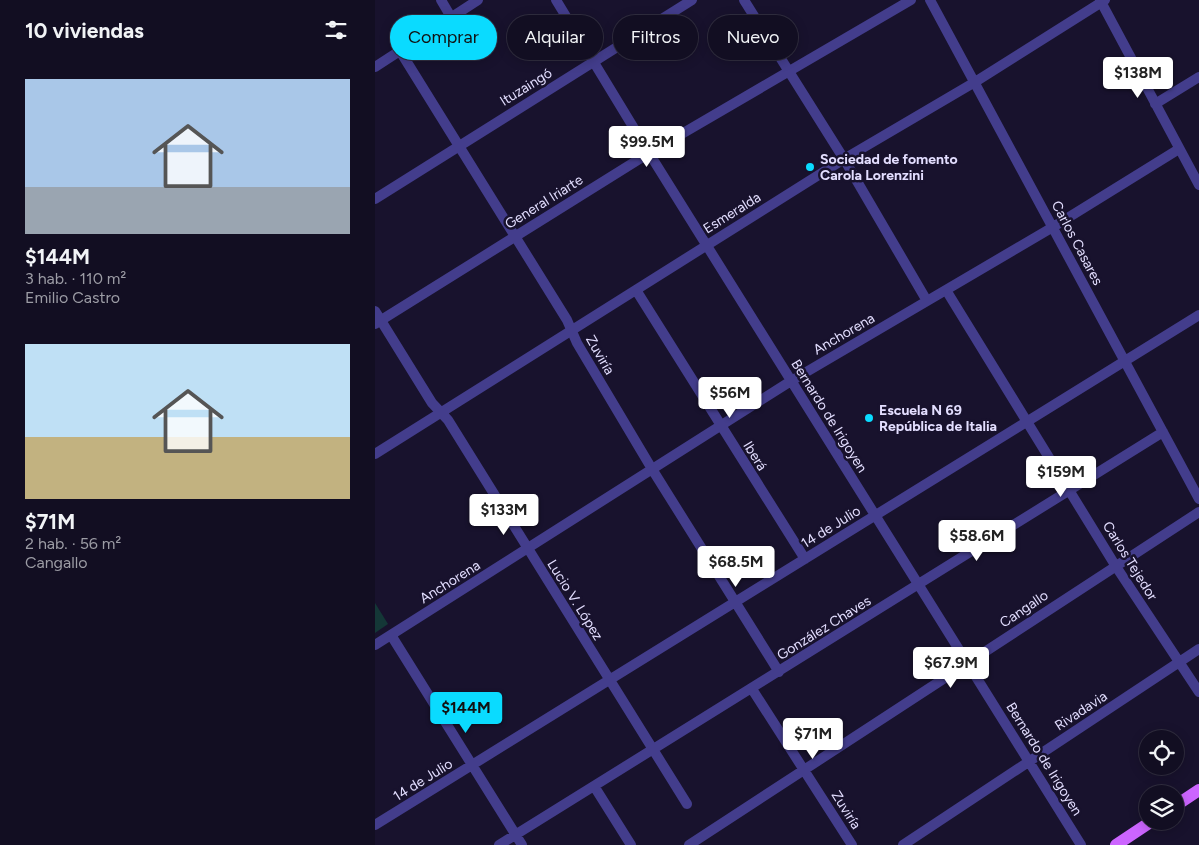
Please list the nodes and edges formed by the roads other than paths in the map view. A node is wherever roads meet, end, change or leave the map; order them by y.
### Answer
1 (441, 0) edge
2 (478, 0) edge
3 (556, 0) edge
4 (692, 0) edge
5 (744, 0) edge
6 (911, 0) edge
7 (930, 0) edge
8 (1102, 1) edge
9 (450, 15) edge
10 (454, 15) edge
11 (390, 57) edge
12 (406, 60) edge
13 (592, 62) junction
14 (375, 67) edge
15 (790, 72) junction
16 (1199, 77) edge
17 (975, 82) junction
18 (1155, 104) junction
19 (459, 146) junction
20 (1179, 149) junction
21 (649, 153) junction
22 (845, 159) junction
23 (1199, 185) edge
24 (375, 200) edge
25 (1053, 227) junction
26 (515, 236) junction
27 (707, 245) junction
28 (636, 290) junction
29 (947, 290) junction
30 (927, 301) junction
31 (1199, 315) edge
32 (377, 318) edge
33 (571, 330) junction
34 (1125, 362) junction
35 (791, 381) junction
36 (440, 413) junction
37 (1027, 422) junction
38 (720, 426) junction
39 (1163, 432) junction
40 (375, 454) edge
41 (652, 469) junction
42 (1070, 489) junction
43 (1199, 499) edge
44 (1199, 512) edge
45 (876, 515) junction
46 (527, 550) junction
47 (805, 559) junction
48 (1115, 565) junction
49 (918, 584) junction
50 (737, 603) junction
51 (391, 635) junction
52 (375, 645) edge
53 (1199, 649) edge
54 (1180, 662) junction
55 (967, 664) junction
56 (779, 672) junction
57 (609, 682) junction
58 (752, 689) junction
59 (1199, 692) edge
60 (653, 749) junction
61 (1029, 761) junction
62 (471, 766) junction
63 (805, 769) junction
64 (594, 786) junction
65 (1199, 790) edge
66 (1184, 800) edge
67 (687, 804) dead end
68 (375, 825) edge
69 (1139, 830) edge
70 (515, 835) junction
71 (499, 845) edge
72 (521, 845) edge
73 (631, 845) edge
74 (689, 845) edge
75 (852, 845) edge
76 (903, 845) edge
77 (1081, 845) edge
78 (1116, 845) edge

1 - 9 street
2 - 10 street
3 - 13 street, Bernardo de Irigoyen
4 - 13 street, Ituzaingó
5 - 15 street
6 - 15 street, General Iriarte
7 - 17 street, Carlos Casares
8 - 17 street, Esmeralda
8 - 18 street
11 - 14 street
12 - 19 street, Zuviría
13 - 19 street, Ituzaingó
13 - 21 street, Bernardo de Irigoyen
15 - 21 street, General Iriarte
15 - 22 street
16 - 18 street
17 - 22 street, Esmeralda
17 - 25 street, Carlos Casares
18 - 20 street
19 - 24 street, Ituzaingó
19 - 26 street, Zuviría
20 - 23 street
20 - 25 street, Anchorena
21 - 26 street, General Iriarte
21 - 27 street, Bernardo de Irigoyen
22 - 27 street, Esmeralda
22 - 30 street
25 - 29 street, Anchorena
25 - 34 street, Carlos Casares
26 - 32 street, General Iriarte
26 - 33 street, Zuviría
27 - 28 street, Esmeralda
27 - 35 street, Bernardo de Irigoyen
28 - 33 street, Esmeralda
28 - 38 street, Iberá
29 - 30 street, Anchorena
29 - 37 street, Carlos Tejedor
30 - 35 street, Anchorena
31 - 34 street, 14 de Julio
32 - 36 street, Lucio V. López
33 - 36 street, Esmeralda
33 - 41 street, Zuviría
34 - 37 street, 14 de Julio
34 - 39 street, Carlos Casares
35 - 38 street, Anchorena
35 - 45 street, Bernardo de Irigoyen
36 - 40 street, Esmeralda
36 - 46 street, Lucio V. López
37 - 42 street, Carlos Tejedor
37 - 45 street, 14 de Julio
38 - 41 street, Anchorena
38 - 47 street, Iberá
39 - 42 street, González Chaves
39 - 43 street, Carlos Casares
41 - 46 street, Anchorena
41 - 50 street, Zuviría
42 - 48 street, Carlos Tejedor
42 - 49 street, González Chaves
44 - 48 street, Cangallo
45 - 47 street, 14 de Julio
45 - 49 street, Bernardo de Irigoyen
46 - 51 street, Anchorena
46 - 57 street, Lucio V. López
47 - 50 street, 14 de Julio
48 - 54 street, Carlos Tejedor
48 - 55 street, Cangallo
49 - 55 street, Bernardo de Irigoyen
49 - 56 street, González Chaves
50 - 56 street, Zuviría
50 - 57 street, 14 de Julio
51 - 52 street, Anchorena
51 - 62 street
53 - 54 street, Rivadavia
54 - 59 street, Carlos Tejedor
54 - 61 street, Rivadavia
55 - 61 street, Bernardo de Irigoyen
55 - 63 street, Cangallo
56 - 58 street, González Chaves
57 - 60 street, Lucio V. López
57 - 62 street, 14 de Julio
58 - 60 street, González Chaves
58 - 63 street, Zuviría
60 - 64 street, González Chaves
60 - 67 street, Lucio V. López
61 - 76 street, Rivadavia
61 - 77 street, Bernardo de Irigoyen
62 - 68 street, 14 de Julio
62 - 70 street
63 - 74 street, Cangallo
63 - 75 street, Zuviría
64 - 70 street, González Chaves
64 - 73 street
65 - 66 main road
69 - 78 main road
70 - 71 street, González Chaves
70 - 72 street

